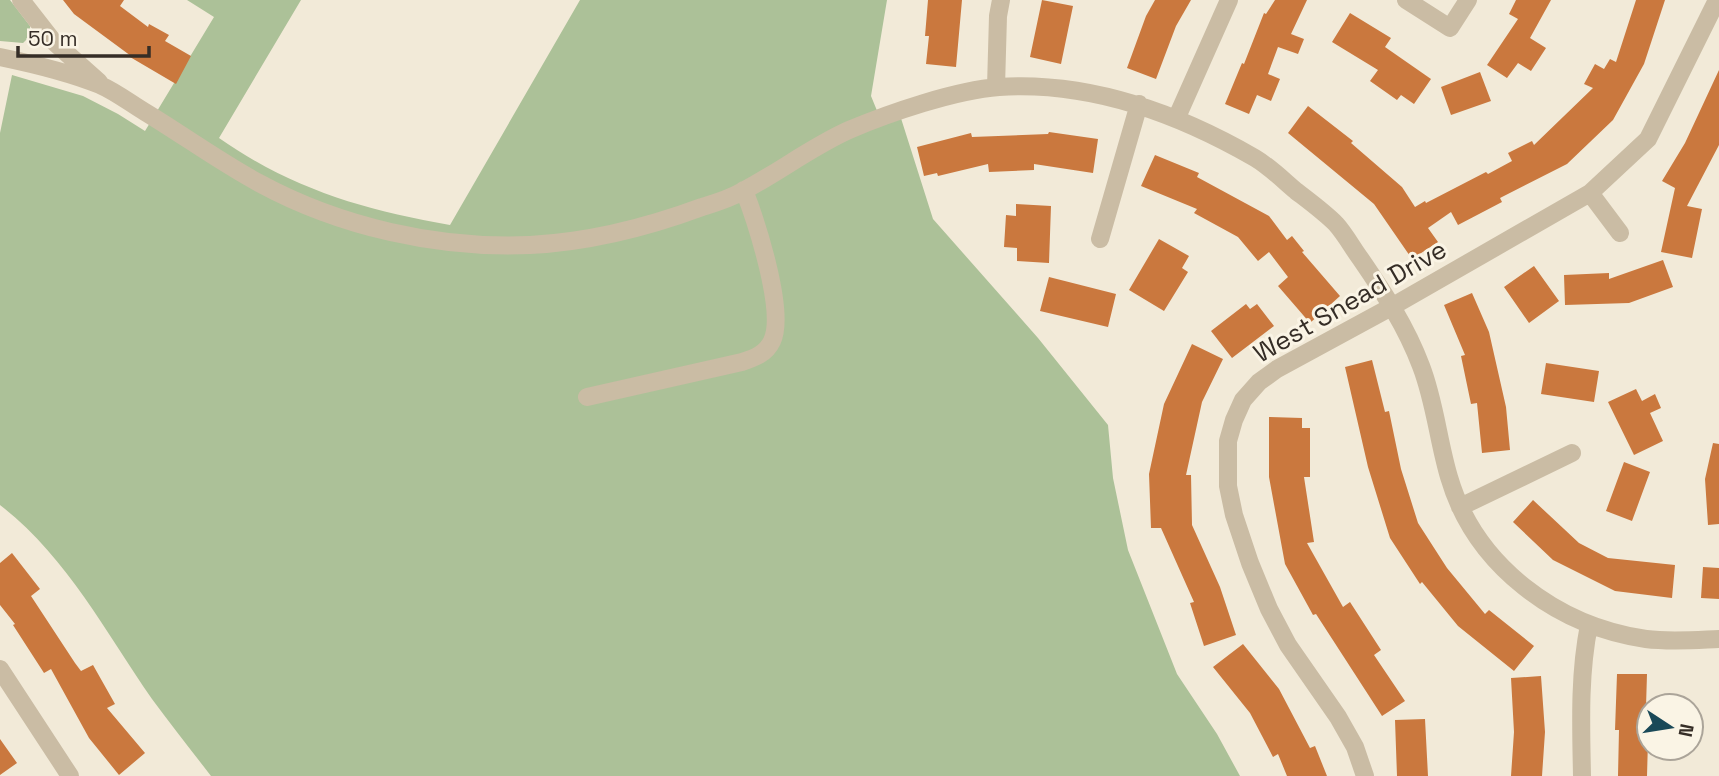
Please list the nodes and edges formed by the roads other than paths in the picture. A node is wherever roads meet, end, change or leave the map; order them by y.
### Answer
1 (21, 0) edge
2 (1001, 0) edge
3 (1229, 0) edge
4 (1406, 0) edge
5 (1468, 0) edge
6 (1717, 0) edge
7 (0, 57) edge
8 (104, 87) junction
9 (996, 87) junction
10 (1139, 104) junction
11 (1177, 117) junction
12 (744, 190) junction
13 (1590, 193) junction
14 (1620, 233) dead end
15 (1100, 239) dead end
16 (1393, 306) junction
17 (587, 397) dead end
18 (1572, 453) dead end
19 (1460, 507) junction
20 (1589, 625) junction
21 (1719, 639) edge
22 (0, 669) edge
23 (63, 774) edge
24 (1365, 776) edge
25 (1582, 776) edge

1 - 8 street
2 - 9 street
3 - 11 street
4 - 5 street
6 - 13 street, West Snead Drive
7 - 8 street
8 - 12 street
9 - 10 street
9 - 12 street
10 - 11 street
10 - 15 street
11 - 16 street
12 - 17 street
13 - 14 street
13 - 16 street, West Snead Drive
16 - 19 street
16 - 24 street, West Snead Drive
18 - 19 street
19 - 20 street
20 - 21 street
20 - 25 street
22 - 23 street

